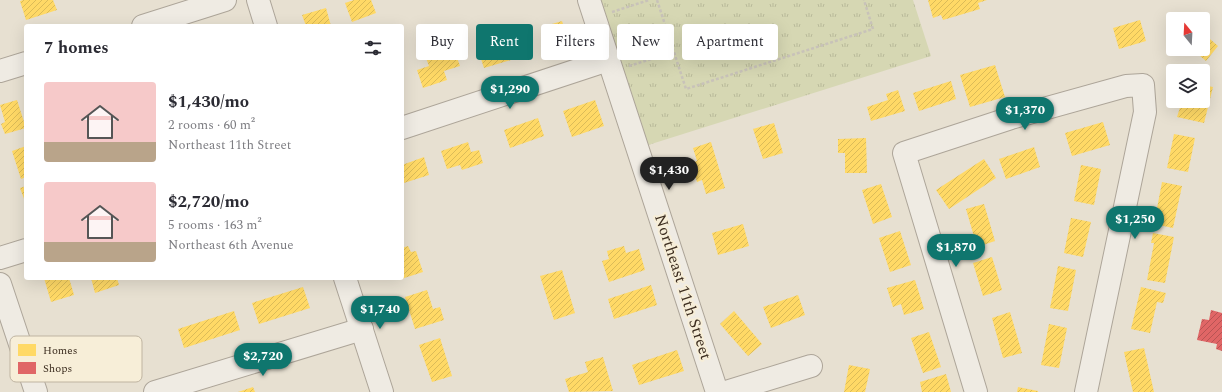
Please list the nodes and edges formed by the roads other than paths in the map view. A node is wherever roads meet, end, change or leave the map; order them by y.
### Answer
1 (225, 0) edge
2 (258, 0) edge
3 (589, 0) edge
4 (149, 24) edge
5 (265, 24) edge
6 (617, 63) junction
7 (24, 64) edge
8 (0, 71) edge
9 (404, 127) edge
10 (24, 251) edge
11 (0, 258) edge
12 (346, 280) edge
13 (0, 284) edge
14 (362, 329) junction
15 (17, 336) edge
16 (811, 366) dead end
17 (33, 382) edge
18 (36, 392) edge
19 (155, 392) edge
20 (382, 392) edge
21 (718, 392) edge
22 (726, 392) edge
23 (976, 392) edge
24 (1086, 392) edge

1 - 4 street
2 - 5 street
3 - 6 street, Northeast 11th Street
6 - 9 street
6 - 21 street, Northeast 11th Street
7 - 8 street
10 - 11 street
12 - 14 street
13 - 15 street
14 - 19 street
14 - 20 street
16 - 22 street
17 - 18 street
23 - 24 street

